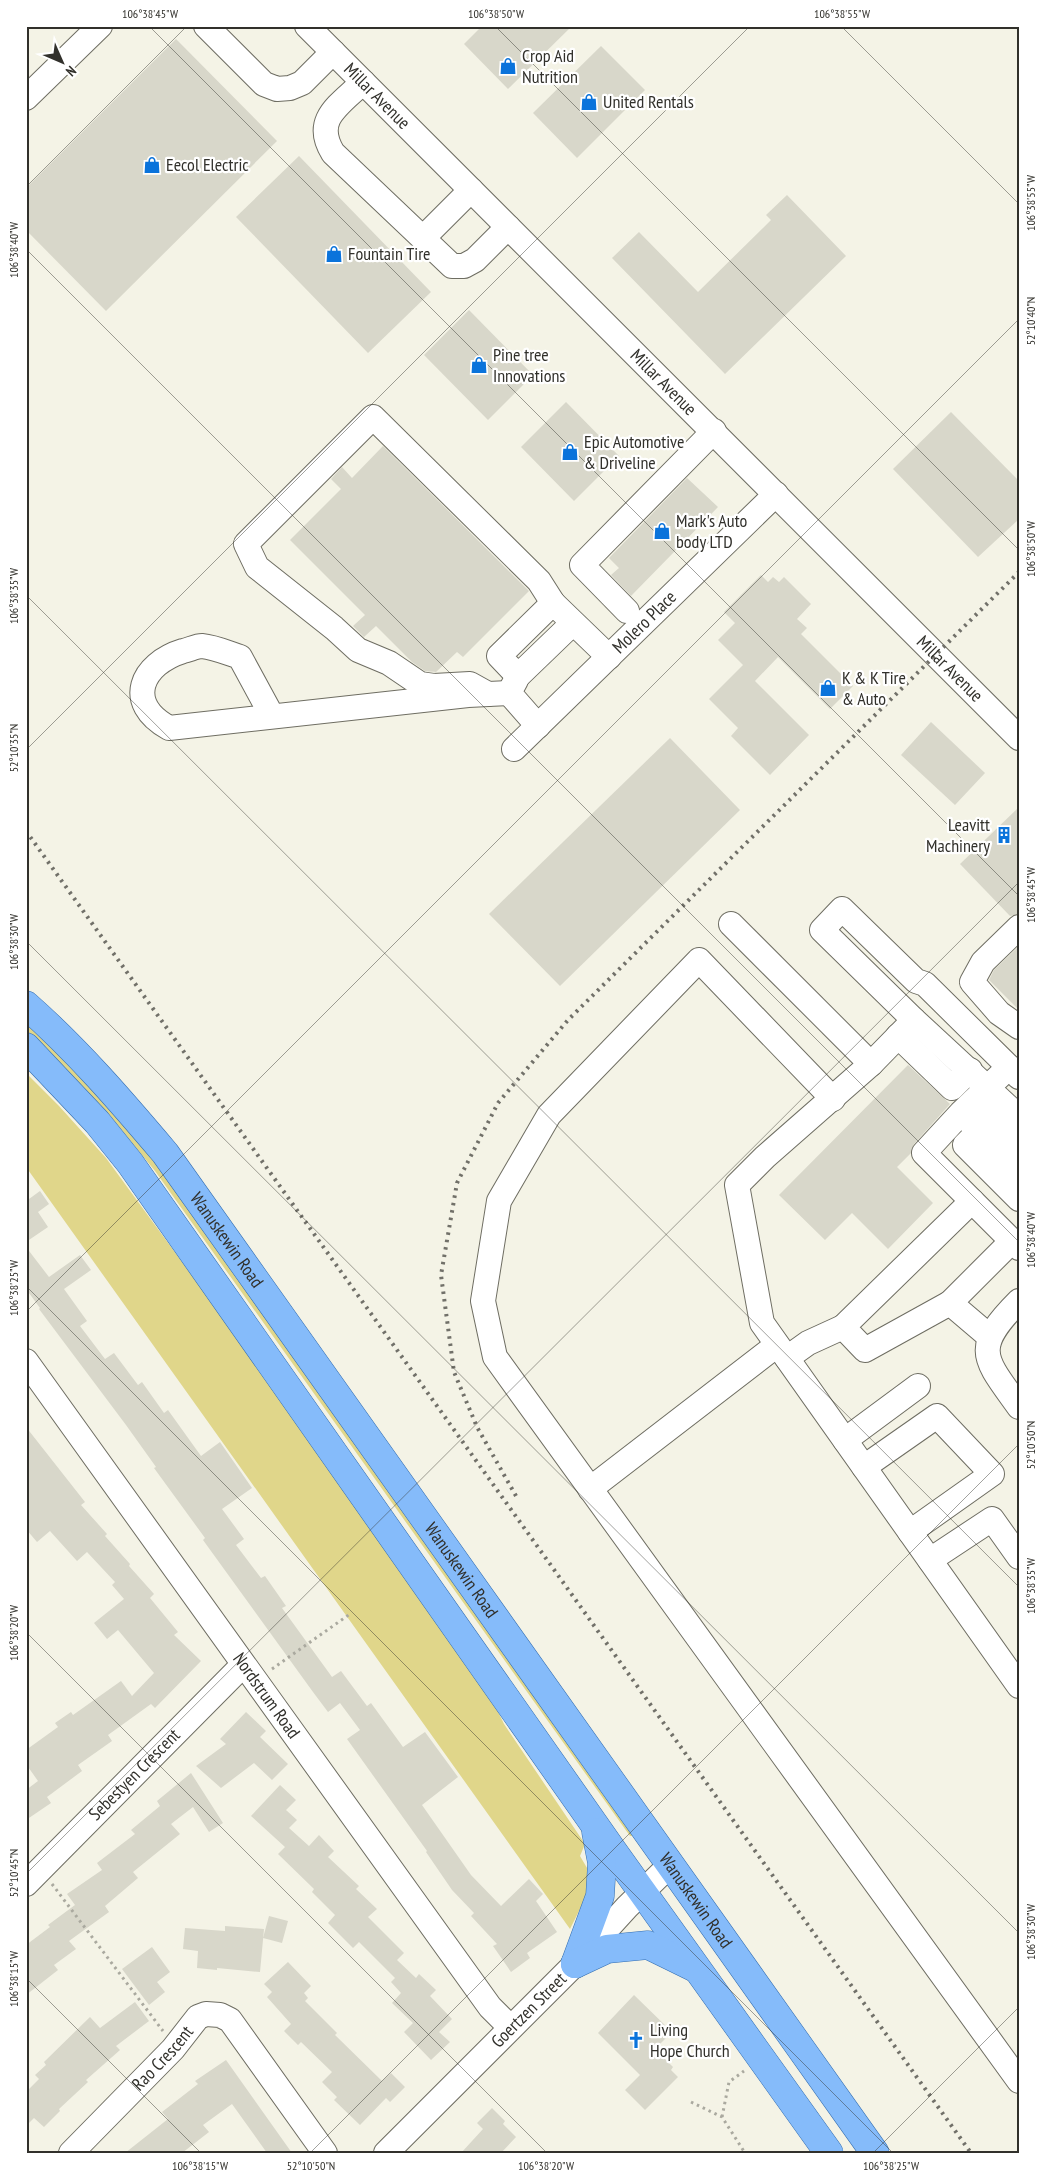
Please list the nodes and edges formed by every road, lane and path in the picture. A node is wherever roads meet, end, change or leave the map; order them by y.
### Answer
1 (100, 26) edge
2 (206, 26) edge
3 (307, 26) edge
4 (334, 52) junction
5 (363, 82) junction
6 (26, 98) edge
7 (471, 190) junction
8 (508, 227) junction
9 (423, 238) junction
10 (714, 431) junction
11 (776, 494) junction
12 (553, 603) junction
13 (627, 611) dead end
14 (574, 623) junction
15 (609, 657) junction
16 (505, 688) junction
17 (272, 716) junction
18 (538, 726) junction
19 (1019, 738) edge
20 (514, 749) dead end
21 (731, 924) dead end
22 (1019, 927) edge
23 (26, 1005) edge
24 (1019, 1027) edge
25 (906, 1028) junction
26 (26, 1047) edge
27 (871, 1064) junction
28 (1014, 1072) edge
29 (833, 1099) junction
30 (974, 1100) junction
31 (1019, 1117) edge
32 (979, 1131) junction
33 (1019, 1145) edge
34 (1019, 1171) edge
35 (1019, 1199) edge
36 (972, 1201) junction
37 (1015, 1244) edge
38 (1019, 1302) edge
39 (950, 1303) junction
40 (843, 1327) junction
41 (990, 1337) junction
42 (782, 1351) junction
43 (26, 1361) edge
44 (918, 1386) dead end
45 (1019, 1407) edge
46 (845, 1440) junction
47 (864, 1467) junction
48 (590, 1489) junction
49 (910, 1532) junction
50 (1019, 1557) edge
51 (930, 1560) junction
52 (350, 1614) dead end
53 (250, 1674) junction
54 (1019, 1686) edge
55 (595, 1826) junction
56 (671, 1864) junction
57 (50, 1882) dead end
58 (26, 1884) edge
59 (642, 1892) junction
60 (574, 1964) junction
61 (697, 1969) junction
62 (510, 2028) junction
63 (164, 2033) dead end
64 (751, 2066) dead end
65 (1019, 2081) edge
66 (691, 2102) dead end
67 (722, 2117) junction
68 (71, 2153) edge
69 (325, 2153) edge
70 (386, 2153) edge
71 (745, 2153) edge
72 (830, 2153) edge
73 (875, 2153) edge

1 - 6 street
2 - 4 street
3 - 4 street, Millar Avenue
4 - 5 street, Millar Avenue
5 - 7 street, Millar Avenue
5 - 9 street
7 - 8 street, Millar Avenue
7 - 9 street
8 - 9 street
8 - 10 street, Millar Avenue
10 - 11 street, Millar Avenue
10 - 13 street
11 - 15 street, Molero Place
11 - 19 street, Millar Avenue
12 - 14 street
12 - 16 street
12 - 16 street
14 - 15 street
14 - 16 street
15 - 18 street, Molero Place
16 - 17 street
16 - 18 street
17 - 17 street
18 - 20 street, Molero Place
21 - 27 street
22 - 24 street
23 - 56 main road, Wanuskewin Road
25 - 27 street
25 - 28 street
25 - 30 street
26 - 55 main road, Wanuskewin Road
27 - 29 street
28 - 30 street
29 - 42 street
29 - 48 street
30 - 31 street
30 - 32 street
30 - 33 street
30 - 36 street
32 - 34 street
32 - 35 street
36 - 37 street
36 - 40 street
37 - 39 street
38 - 41 street
39 - 40 street
39 - 41 street
40 - 42 street
41 - 45 street
42 - 46 street
42 - 48 street
43 - 53 street, Nordstrum Road
44 - 46 street
46 - 47 street
47 - 49 street
47 - 49 street
48 - 65 street
49 - 51 street
50 - 51 street
51 - 54 street
52 - 53 path
53 - 58 street, Sebestyen Crescent
53 - 62 street, Nordstrum Road
55 - 59 main road, Wanuskewin Road
55 - 60 main road
56 - 59 street, Goertzen Street
56 - 73 main road, Wanuskewin Road
57 - 63 path
59 - 60 street, Goertzen Street
59 - 61 main road, Wanuskewin Road
60 - 61 main road
60 - 62 street, Goertzen Street
61 - 72 main road, Wanuskewin Road
62 - 70 street, Goertzen Street
64 - 67 path
66 - 67 path
67 - 71 path
68 - 69 street, Rao Crescent

